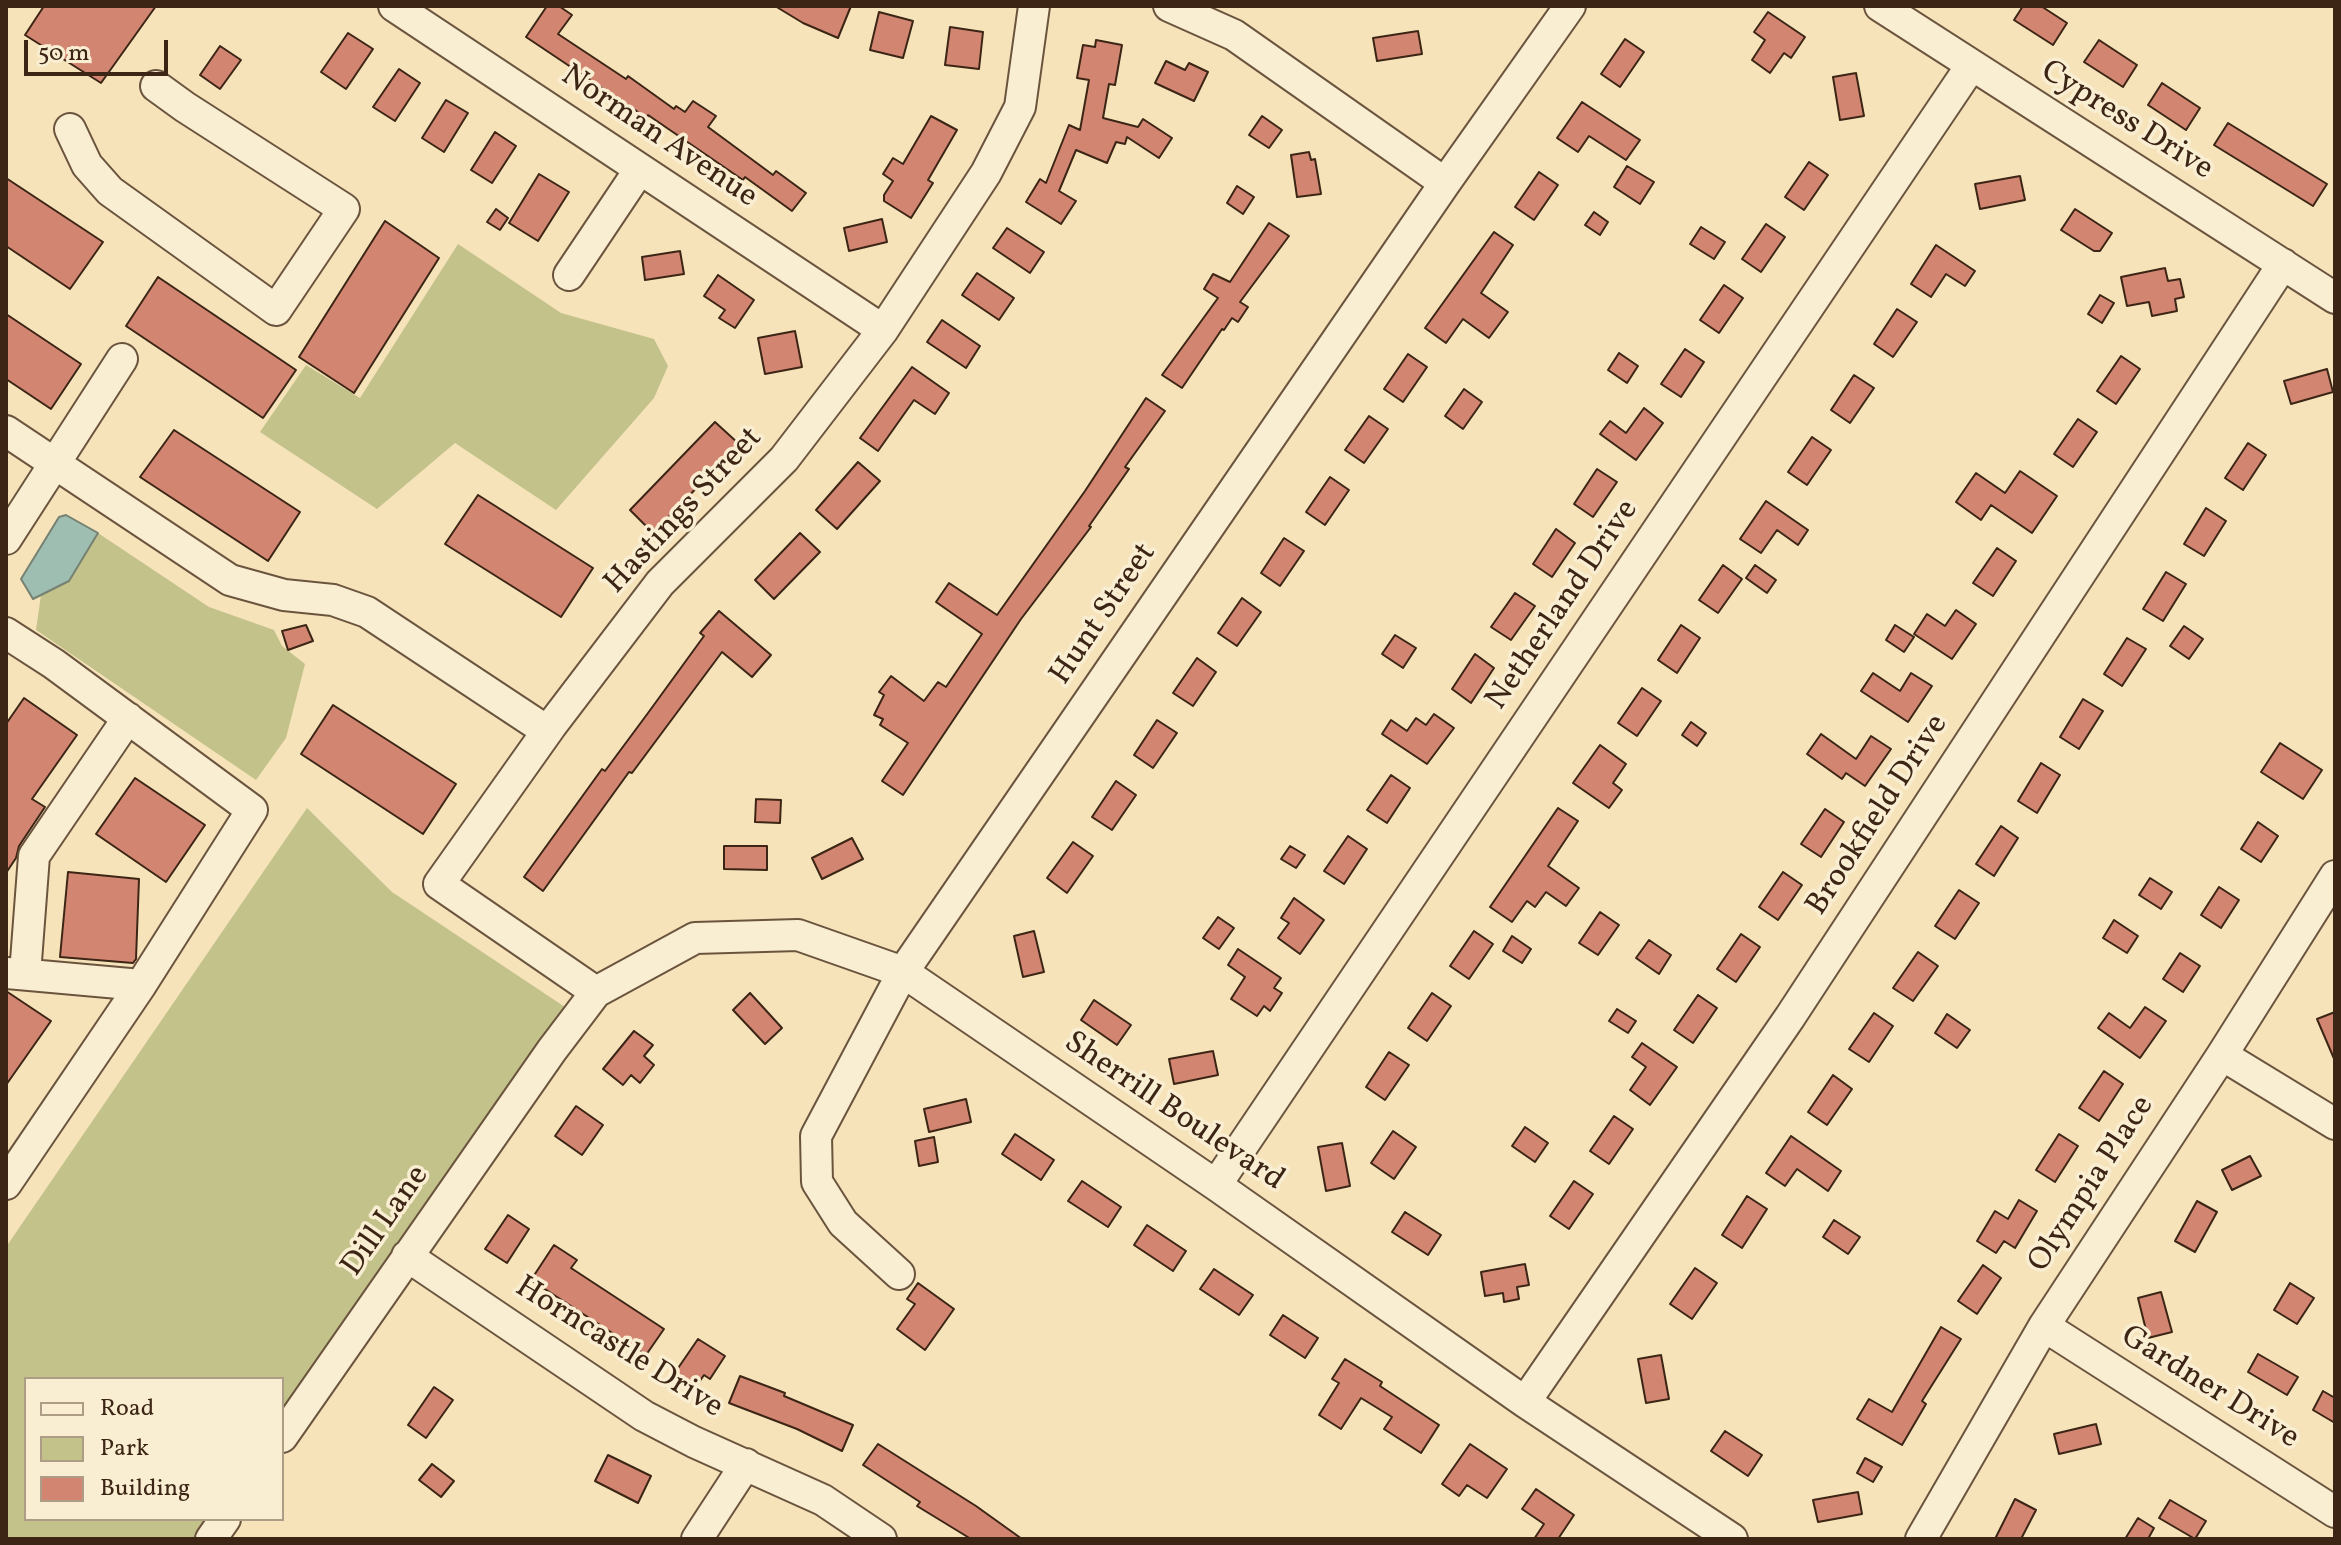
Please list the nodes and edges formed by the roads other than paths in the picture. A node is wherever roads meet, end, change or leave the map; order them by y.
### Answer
1 (394, 6) edge
2 (1034, 6) edge
3 (1169, 6) edge
4 (1570, 6) edge
5 (1880, 6) edge
6 (1971, 66) junction
7 (156, 86) dead end
8 (70, 129) dead end
9 (640, 169) junction
10 (1445, 183) junction
11 (2283, 264) junction
12 (569, 275) dead end
13 (2335, 298) edge
14 (883, 330) junction
15 (122, 359) dead end
16 (6, 431) edge
17 (55, 464) junction
18 (6, 539) edge
19 (11, 646) edge
20 (128, 718) junction
21 (547, 731) junction
22 (2335, 876) edge
23 (903, 972) junction
24 (16, 973) edge
25 (141, 985) junction
26 (596, 992) junction
27 (552, 1050) joint
28 (2222, 1055) junction
29 (2335, 1124) edge
30 (6, 1184) edge
31 (1216, 1185) junction
32 (407, 1256) junction
33 (899, 1274) dead end
34 (2044, 1326) junction
35 (1525, 1402) junction
36 (284, 1434) edge
37 (746, 1464) junction
38 (2335, 1512) edge
39 (224, 1521) edge
40 (211, 1539) edge
41 (697, 1539) edge
42 (881, 1539) edge
43 (1732, 1539) edge
44 (1921, 1539) edge

1 - 9 street, Norman Avenue
2 - 14 street, Hastings Street
3 - 10 street
4 - 10 street, Hunt Street
5 - 6 street, Cypress Drive
6 - 11 street, Cypress Drive
6 - 31 street, Netherland Drive
7 - 8 street
9 - 12 street
9 - 14 street, Norman Avenue
10 - 23 street, Hunt Street
11 - 13 street, Cypress Drive
11 - 35 street, Brookfield Drive
14 - 21 street, Hastings Street
15 - 17 street
16 - 17 street
17 - 18 street
17 - 21 street
19 - 20 street
20 - 24 street
20 - 25 street
21 - 26 street, Hastings Street
22 - 28 street, Olympia Place
23 - 26 street, Sherrill Boulevard
23 - 31 street, Sherrill Boulevard
23 - 33 street, Hunt Street
24 - 25 street
25 - 30 street
26 - 27 street, Sherrill Boulevard
27 - 32 street, Dill Lane
28 - 29 street
28 - 34 street, Olympia Place
31 - 35 street, Sherrill Boulevard
32 - 36 street, Dill Lane
32 - 37 street, Horncastle Drive
34 - 38 street, Gardner Drive
34 - 44 street, Olympia Place
35 - 43 street, Sherrill Boulevard
37 - 41 street
37 - 42 street, Horncastle Drive
39 - 40 street

